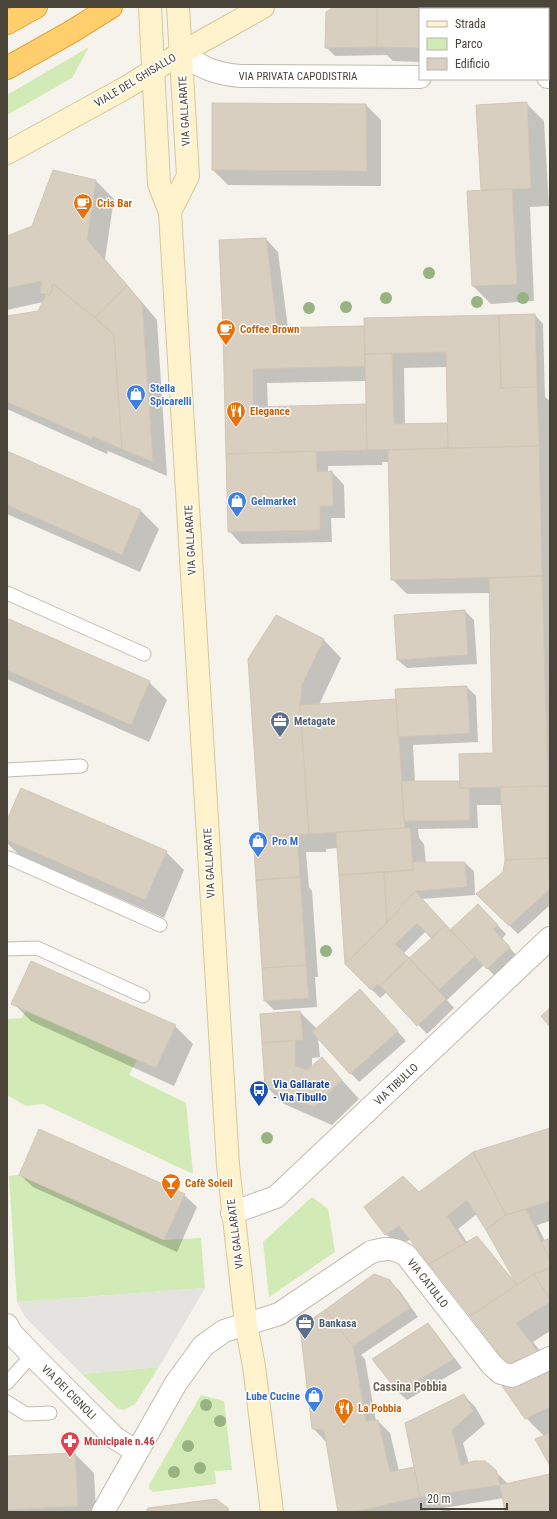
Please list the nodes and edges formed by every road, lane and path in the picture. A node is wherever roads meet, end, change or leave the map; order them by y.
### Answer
1 (36, 7) edge
2 (111, 7) edge
3 (150, 7) edge
4 (178, 7) edge
5 (264, 7) edge
6 (7, 23) edge
7 (181, 53) junction
8 (7, 68) edge
9 (153, 71) junction
10 (419, 77) edge
11 (7, 153) edge
12 (170, 212) junction
13 (7, 593) edge
14 (144, 654) dead end
15 (81, 766) dead end
16 (7, 770) edge
17 (7, 858) edge
18 (160, 925) dead end
19 (550, 938) edge
20 (7, 949) edge
21 (143, 996) dead end
22 (232, 1213) junction
23 (7, 1324) edge
24 (246, 1324) junction
25 (32, 1355) junction
26 (550, 1358) edge
27 (7, 1383) edge
28 (7, 1402) edge
29 (50, 1413) dead end
30 (137, 1452) junction
31 (103, 1512) edge
32 (272, 1512) edge

1 - 6 highway
2 - 8 highway
3 - 9 street, VIA GALLARATE
4 - 7 street, VIA GALLARATE
5 - 7 street, VIALE DEL GHISALLO
7 - 9 street, VIALE DEL GHISALLO
7 - 10 street, VIA PRIVATA CAPODISTRIA
7 - 12 street, VIA GALLARATE
9 - 11 street, VIALE DEL GHISALLO
9 - 12 street, VIA GALLARATE
12 - 22 street, VIA GALLARATE
13 - 14 lane
15 - 16 lane
17 - 18 lane
19 - 22 street, VIA TIBULLO
20 - 21 lane
22 - 24 street, VIA GALLARATE
23 - 25 street, VIA DEI CIGNOLI
24 - 26 street, VIA CATULLO
24 - 30 street, VIA CATULLO
24 - 32 street, VIA GALLARATE
25 - 27 lane
25 - 30 street, VIA DEI CIGNOLI
28 - 29 lane
30 - 31 street, VIA CATULLO

